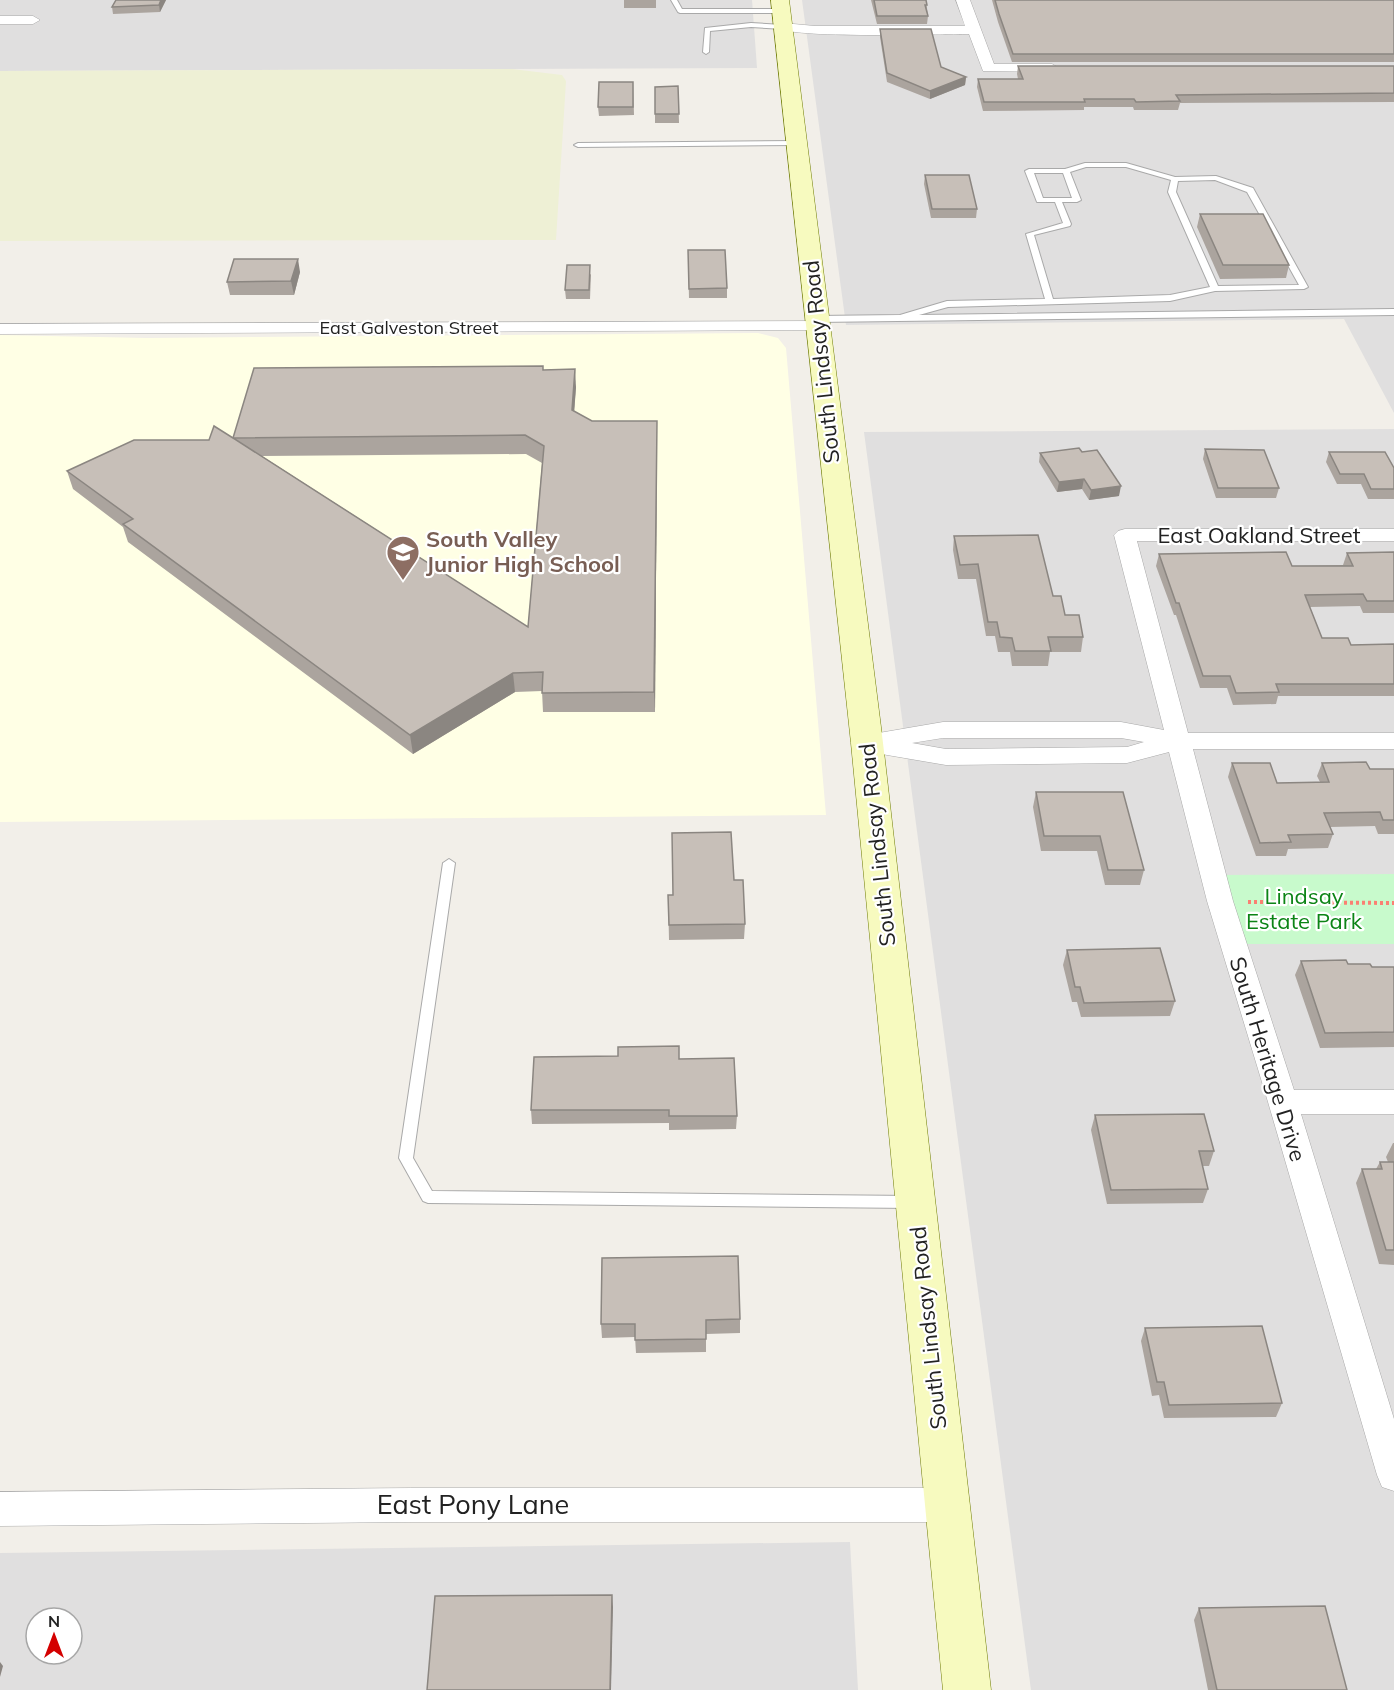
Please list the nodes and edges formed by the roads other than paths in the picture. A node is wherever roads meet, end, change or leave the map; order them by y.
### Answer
1 (674, 0) edge
2 (963, 0) edge
3 (782, 13) edge
4 (0, 20) edge
5 (33, 20) dead end
6 (972, 30) junction
7 (705, 52) dead end
8 (1071, 68) edge
9 (578, 144) dead end
10 (796, 144) junction
11 (1066, 171) junction
12 (1175, 179) junction
13 (1058, 201) junction
14 (1265, 217) junction
15 (1254, 218) edge
16 (1184, 219) junction
17 (1196, 219) dead end
18 (1215, 289) junction
19 (1050, 301) junction
20 (1394, 312) edge
21 (902, 318) junction
22 (817, 322) junction
23 (0, 329) edge
24 (1125, 535) joint
25 (1394, 535) edge
26 (1178, 741) junction
27 (1394, 741) edge
28 (867, 743) junction
29 (448, 863) dead end
30 (1282, 1102) junction
31 (1394, 1102) edge
32 (914, 1202) junction
33 (1394, 1475) edge
34 (946, 1505) junction
35 (0, 1509) edge
36 (968, 1690) edge

1 - 3 lane
2 - 6 street
3 - 6 street
3 - 7 lane
3 - 10 main road, South Lindsay Road
4 - 5 street
6 - 8 street
9 - 10 lane
10 - 22 main road, South Lindsay Road
11 - 12 lane
11 - 13 lane
11 - 13 lane
12 - 14 lane
12 - 16 lane
13 - 19 lane
14 - 15 lane
14 - 18 lane
16 - 17 lane
16 - 18 lane
18 - 19 lane
19 - 21 lane
20 - 21 lane
21 - 22 lane
22 - 23 street, East Galveston Street
22 - 28 main road, South Lindsay Road
24 - 25 street, East Oakland Street
24 - 26 street, South Heritage Drive
26 - 27 street
26 - 28 street
26 - 30 street, South Heritage Drive
28 - 32 main road, South Lindsay Road
29 - 32 lane
30 - 31 street
30 - 33 street, South Heritage Drive
32 - 34 main road, South Lindsay Road
34 - 35 street, East Pony Lane
34 - 36 main road, South Lindsay Road

